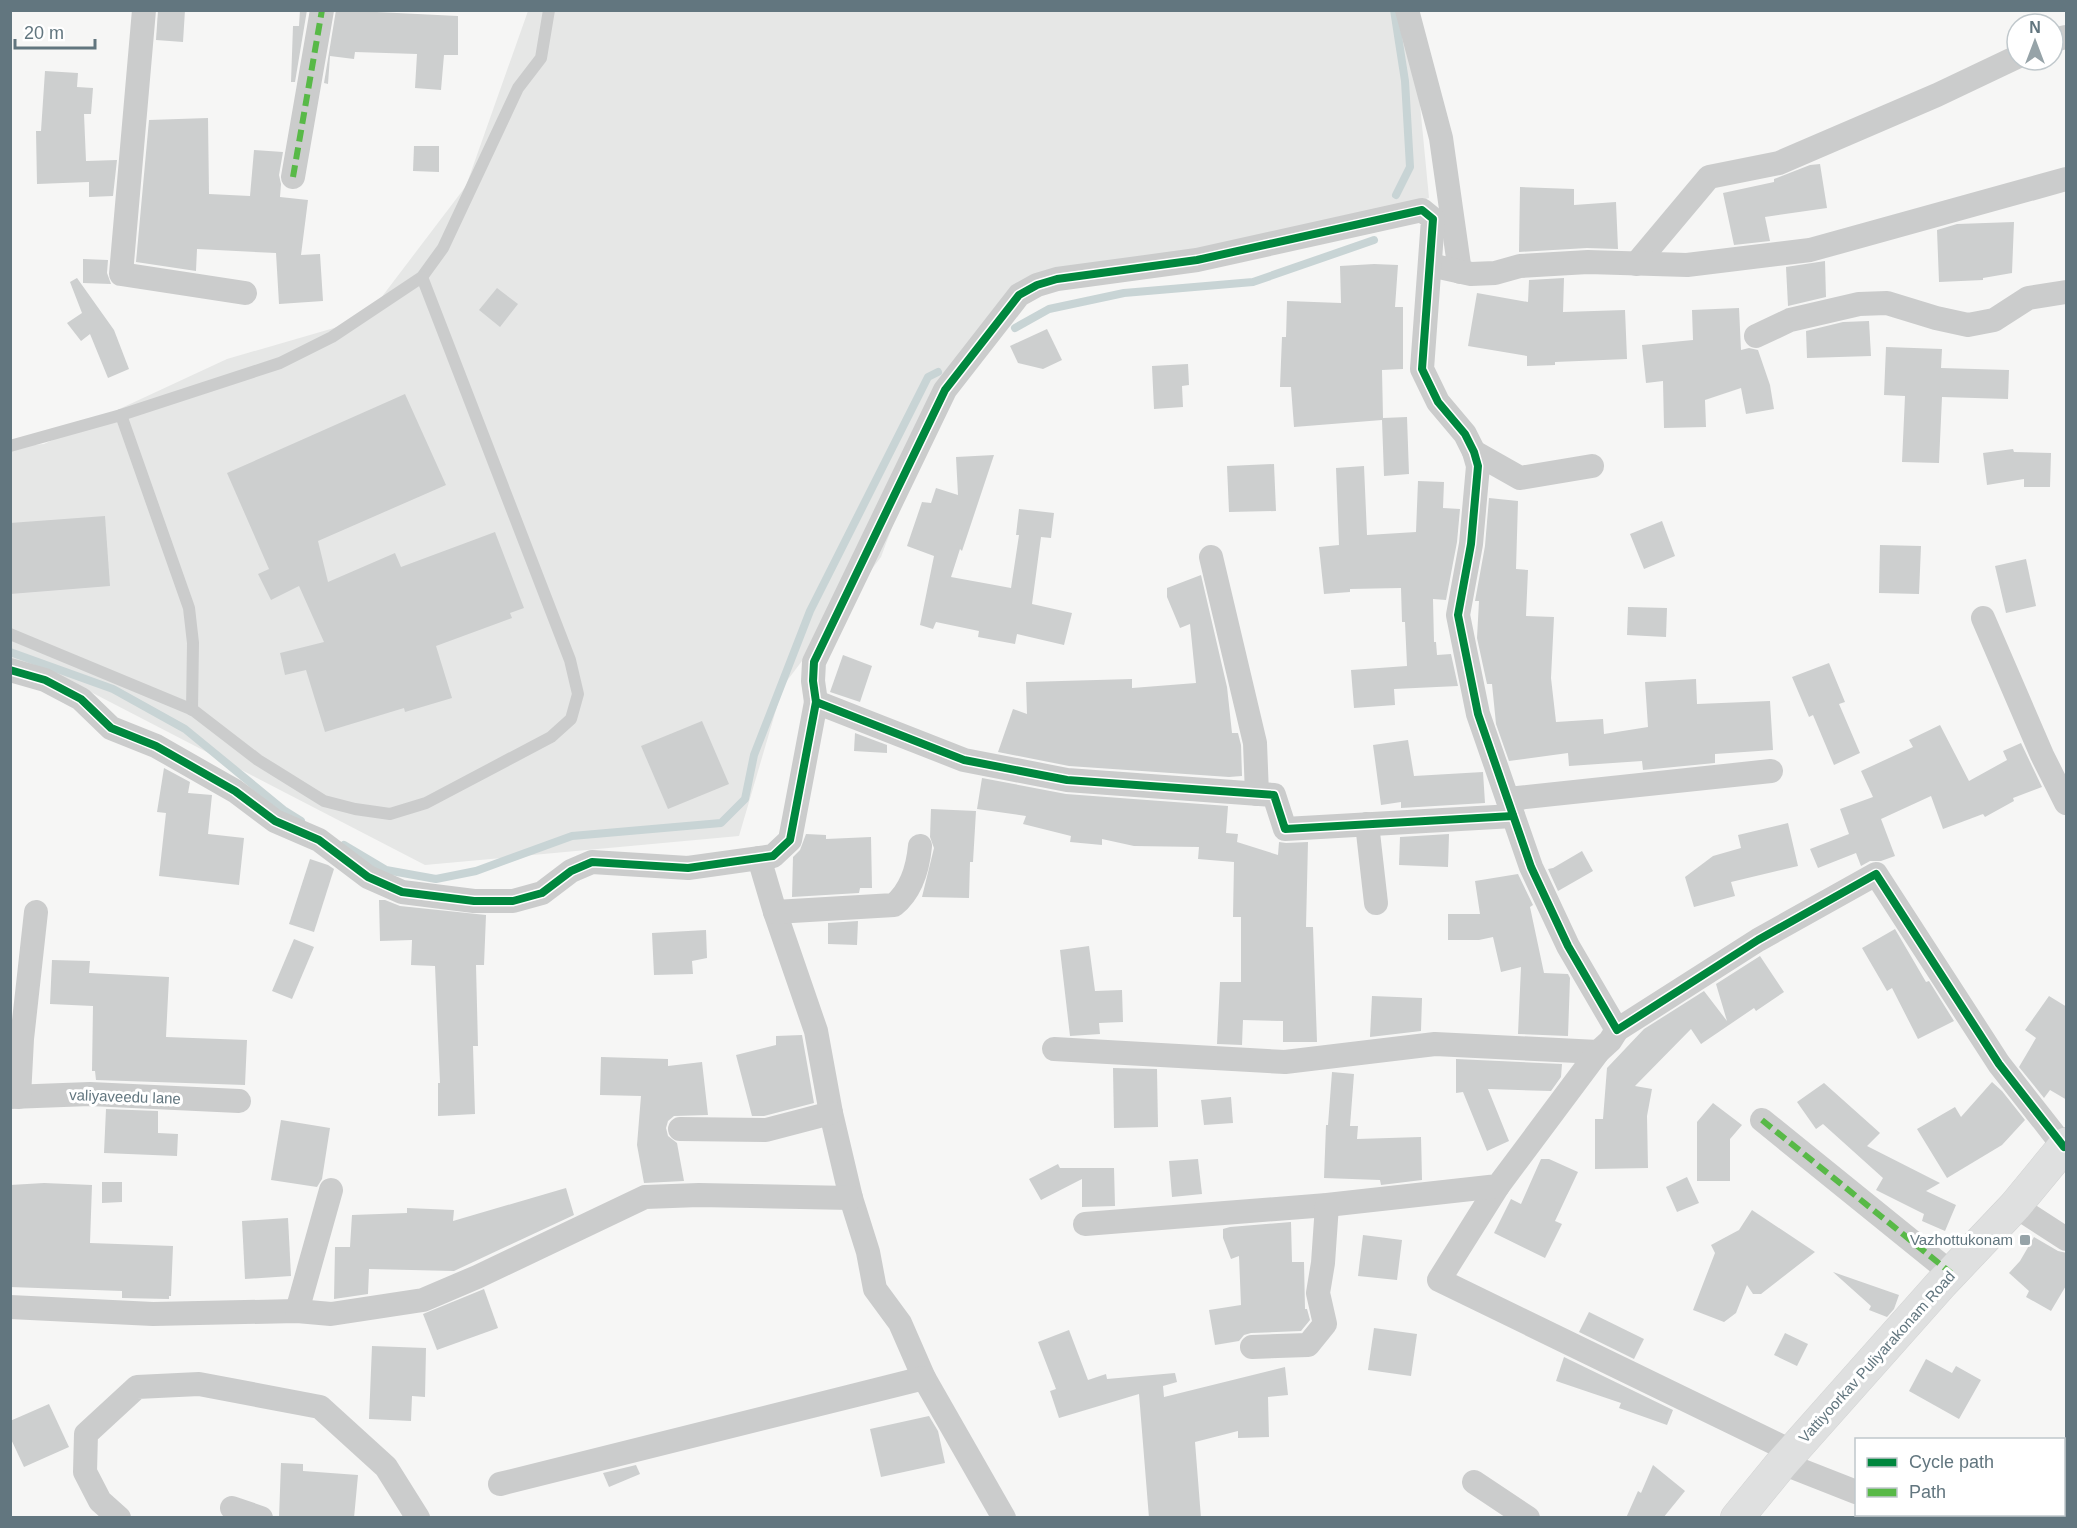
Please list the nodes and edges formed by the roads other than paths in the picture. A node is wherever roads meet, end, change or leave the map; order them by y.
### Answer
1 (144, 10) edge
2 (322, 10) edge
3 (549, 10) edge
4 (1407, 10) edge
5 (2005, 63) edge
6 (293, 177) dead end
7 (2067, 179) edge
8 (1636, 264) junction
9 (1430, 265) junction
10 (1460, 272) junction
11 (422, 277) junction
12 (2067, 292) edge
13 (245, 293) dead end
14 (1756, 336) dead end
15 (121, 415) junction
16 (10, 446) edge
17 (1474, 452) junction
18 (1592, 466) dead end
19 (1211, 557) dead end
20 (1983, 618) dead end
21 (10, 634) edge
22 (10, 670) edge
23 (816, 702) junction
24 (192, 710) junction
25 (1771, 771) dead end
26 (1257, 794) junction
27 (2067, 803) edge
28 (1510, 808) junction
29 (1367, 824) junction
30 (920, 846) dead end
31 (759, 858) junction
32 (1376, 903) dead end
33 (36, 912) dead end
34 (775, 912) junction
35 (1617, 1030) junction
36 (1053, 1049) dead end
37 (1598, 1052) junction
38 (15, 1097) edge
39 (239, 1101) dead end
40 (831, 1113) junction
41 (1762, 1120) dead end
42 (680, 1129) dead end
43 (2065, 1146) edge
44 (1498, 1186) junction
45 (331, 1190) dead end
46 (851, 1198) junction
47 (1327, 1205) junction
48 (2015, 1206) junction
49 (1085, 1224) dead end
50 (2067, 1239) edge
51 (1951, 1273) junction
52 (10, 1307) edge
53 (297, 1311) junction
54 (1252, 1347) dead end
55 (924, 1378) junction
56 (1787, 1458) junction
57 (1474, 1482) dead end
58 (500, 1484) dead end
59 (1855, 1491) edge
60 (232, 1508) dead end
61 (119, 1518) edge
62 (261, 1518) edge
63 (418, 1518) edge
64 (1004, 1518) edge
65 (1528, 1518) edge
66 (1737, 1518) edge

1 - 13 street
2 - 6 street
3 - 11 lane
4 - 10 street
5 - 8 street
7 - 8 street
8 - 10 street
9 - 10 street
9 - 17 street
9 - 23 street
11 - 15 lane
11 - 24 lane
12 - 14 street
15 - 16 lane
15 - 24 lane
17 - 18 street
17 - 28 street
19 - 26 street
20 - 27 street
21 - 24 lane
22 - 31 street
23 - 26 street
23 - 31 street
25 - 28 street
26 - 29 street
28 - 29 street
28 - 35 street
29 - 32 street
30 - 34 street
31 - 34 street
33 - 38 street
34 - 40 street
35 - 37 street
35 - 43 street
36 - 37 street
37 - 44 street
38 - 39 street, valiyaveedu lane
40 - 42 street
40 - 46 street
41 - 51 street
43 - 48 main road, Vattiyoorkav Puliyarakonam Road
44 - 47 street
44 - 56 street
45 - 53 street
46 - 53 street
46 - 55 street
47 - 49 street
47 - 54 street
48 - 50 street
48 - 51 main road, Vattiyoorkav Puliyarakonam Road
51 - 56 main road, Vattiyoorkav Puliyarakonam Road
52 - 53 street
55 - 58 street
55 - 64 street
56 - 59 street
56 - 66 main road, Vattiyoorkav Puliyarakonam Road
57 - 65 street
60 - 62 street
61 - 63 street

